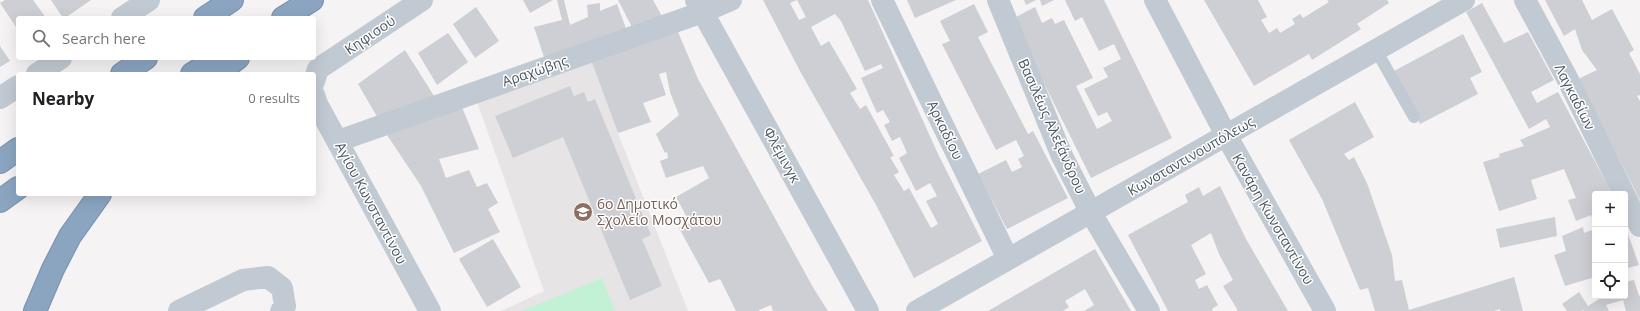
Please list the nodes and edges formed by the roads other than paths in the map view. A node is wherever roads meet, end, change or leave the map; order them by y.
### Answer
1 (149, 0) edge
2 (232, 0) edge
3 (312, 0) edge
4 (317, 0) edge
5 (422, 0) edge
6 (731, 0) edge
7 (882, 0) edge
8 (998, 0) edge
9 (1155, 0) edge
10 (1464, 0) edge
11 (1525, 0) edge
12 (700, 6) edge
13 (125, 16) edge
14 (208, 16) edge
15 (286, 16) edge
16 (296, 16) edge
17 (1376, 50) junction
18 (58, 60) edge
19 (143, 60) edge
20 (215, 60) edge
21 (235, 60) edge
22 (40, 72) edge
23 (125, 72) edge
24 (195, 72) edge
25 (220, 72) edge
26 (316, 75) edge
27 (16, 87) edge
28 (0, 98) edge
29 (316, 101) edge
30 (1414, 117) dead end
31 (1226, 135) junction
32 (16, 139) edge
33 (338, 141) junction
34 (0, 149) edge
35 (16, 150) edge
36 (0, 162) edge
37 (16, 189) edge
38 (1622, 191) edge
39 (99, 196) edge
40 (0, 201) edge
41 (1628, 203) edge
42 (1091, 213) junction
43 (1640, 226) edge
44 (1008, 259) junction
45 (35, 311) edge
46 (179, 311) edge
47 (281, 311) edge
48 (430, 311) edge
49 (868, 311) edge
50 (918, 311) edge
51 (1149, 311) edge
52 (1326, 311) edge

1 - 13 street
2 - 14 highway
3 - 15 highway
4 - 16 highway
5 - 26 street, Κηφισού
6 - 12 street, Αραχώβης
7 - 44 street, Αρκαδίου
8 - 42 street, Βασιλέως Αλεξάνδρου
9 - 31 street, Κανάρη Κωνσταντίνου
10 - 17 street, Κωνσταντινουπόλεως
11 - 38 street, Λαγκαδίων
12 - 33 street, Αραχώβης
12 - 49 street, Φλέμινγκ
17 - 30 lane
17 - 31 street, Κωνσταντινουπόλεως
18 - 22 street
19 - 23 highway
20 - 24 highway
21 - 25 highway
27 - 28 street
29 - 33 street, Αγίου Κωνσταντίνου
31 - 42 street, Κωνσταντινουπόλεως
31 - 52 street, Κανάρη Κωνσταντίνου
32 - 34 highway
33 - 48 street, Αγίου Κωνσταντίνου
35 - 36 highway
37 - 40 highway
39 - 45 highway
41 - 43 street, Λαγκαδίων
42 - 44 street, Κωνσταντινουπόλεως
42 - 51 street, Βασιλέως Αλεξάνδρου
44 - 50 street, Κωνσταντινουπόλεως
46 - 47 street

